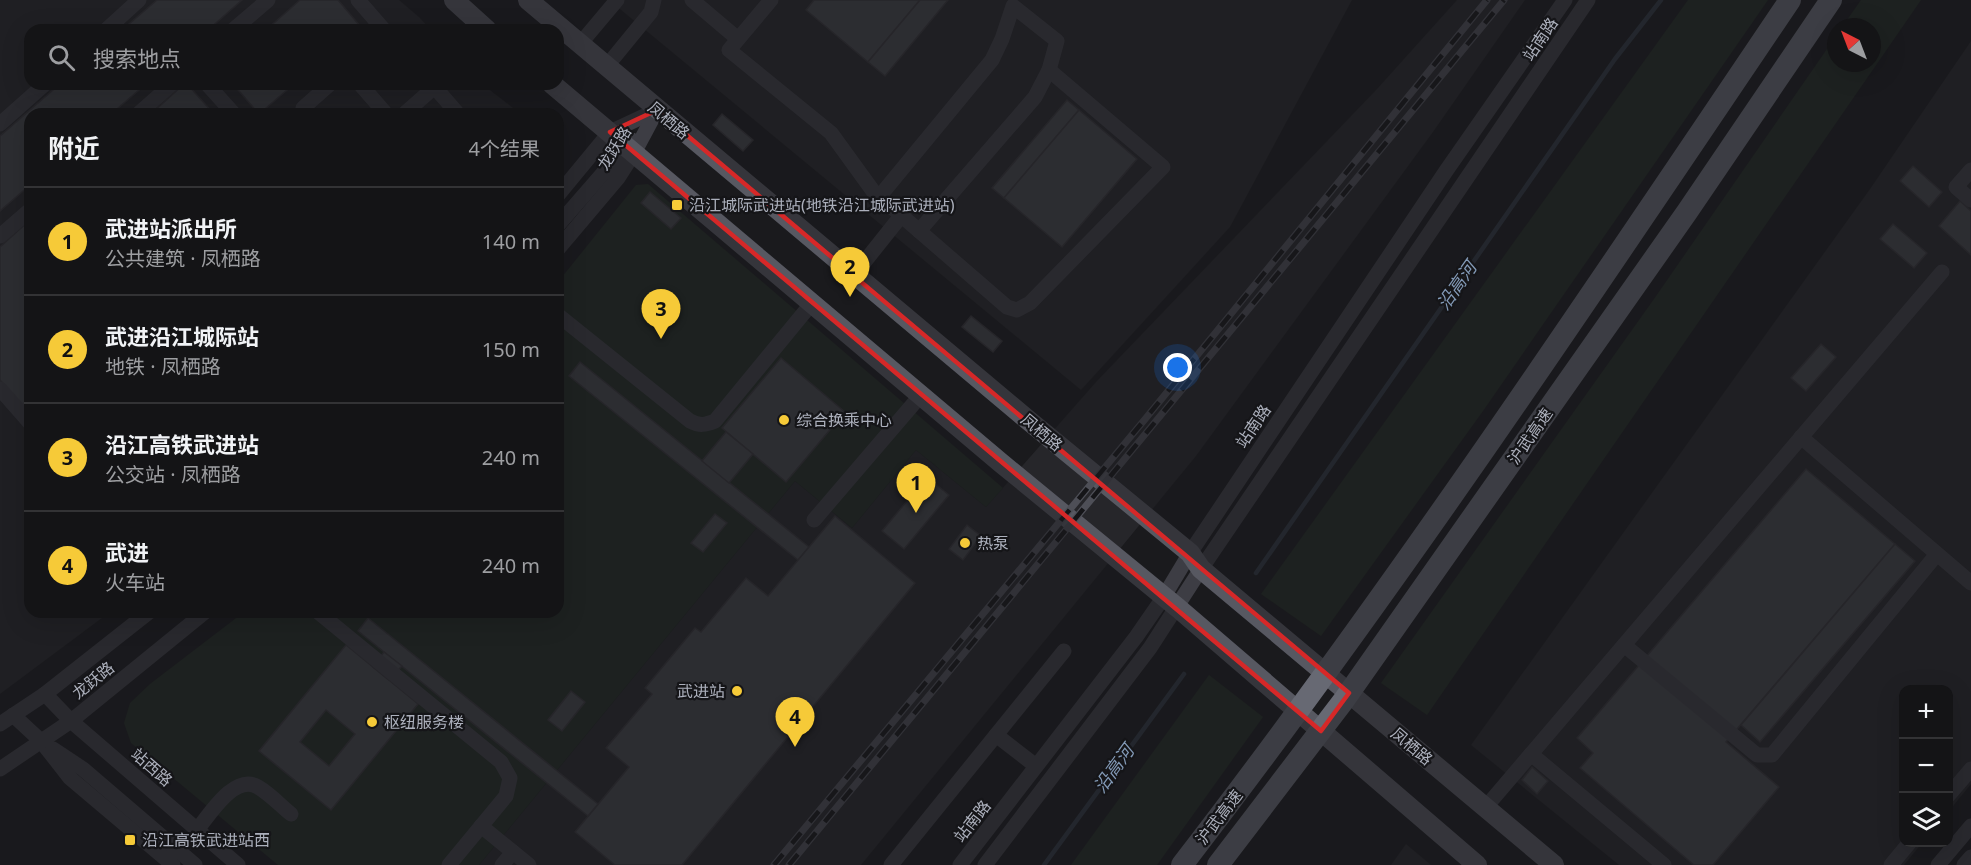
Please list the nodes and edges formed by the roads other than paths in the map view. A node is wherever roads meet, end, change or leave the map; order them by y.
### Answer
1 (139, 0) edge
2 (267, 0) edge
3 (358, 0) edge
4 (454, 0) edge
5 (528, 0) edge
6 (617, 0) edge
7 (654, 0) edge
8 (692, 0) edge
9 (771, 0) edge
10 (1565, 0) edge
11 (1588, 0) edge
12 (1790, 0) edge
13 (1831, 0) edge
14 (1006, 3) edge
15 (113, 24) edge
16 (240, 24) edge
17 (379, 24) edge
18 (480, 24) edge
19 (556, 24) edge
20 (564, 30) edge
21 (738, 39) junction
22 (580, 44) junction
23 (606, 67) junction
24 (1049, 70) junction
25 (38, 90) edge
26 (165, 90) edge
27 (212, 90) edge
28 (323, 90) edge
29 (365, 90) edge
30 (430, 90) edge
31 (439, 90) edge
32 (559, 90) edge
33 (145, 108) edge
34 (229, 108) edge
35 (303, 108) edge
36 (381, 108) edge
37 (410, 108) edge
38 (453, 108) edge
39 (657, 110) junction
40 (0, 124) edge
41 (610, 132) junction
42 (631, 150) junction
43 (1971, 170) edge
44 (564, 188) edge
45 (879, 197) junction
46 (1971, 200) edge
47 (24, 215) edge
48 (901, 216) junction
49 (564, 219) edge
50 (919, 231) junction
51 (0, 236) edge
52 (564, 242) edge
53 (1942, 272) dead end
54 (854, 275) junction
55 (812, 303) junction
56 (564, 320) edge
57 (0, 389) edge
58 (921, 395) junction
59 (24, 416) edge
60 (1801, 437) junction
61 (813, 520) dead end
62 (1937, 554) junction
63 (1195, 561) junction
64 (1971, 583) edge
65 (1171, 603) junction
66 (141, 618) edge
67 (198, 618) edge
68 (325, 618) edge
69 (1624, 645) junction
70 (1064, 651) dead end
71 (45, 694) junction
72 (7, 719) edge
73 (71, 721) junction
74 (996, 735) junction
75 (41, 741) junction
76 (1532, 754) junction
77 (1036, 766) junction
78 (1971, 769) edge
79 (0, 770) edge
80 (1951, 793) edge
81 (1485, 808) junction
82 (291, 814) dead end
83 (481, 826) junction
84 (1971, 826) edge
85 (197, 830) junction
86 (1907, 847) edge
87 (513, 852) junction
88 (1971, 857) edge
89 (173, 865) edge
90 (195, 865) edge
91 (238, 865) edge
92 (449, 865) edge
93 (502, 865) edge
94 (529, 865) edge
95 (891, 865) edge
96 (960, 865) edge
97 (985, 865) edge
98 (1182, 865) edge
99 (1218, 865) edge
100 (1477, 865) edge
101 (1554, 865) edge
102 (1664, 865) edge
103 (1891, 865) edge
104 (1938, 865) edge
105 (1964, 865) edge

1 - 15 street
2 - 16 street
3 - 17 street
4 - 18 main road
5 - 19 main road, 凤栖路
6 - 22 street
7 - 23 street
8 - 21 street
9 - 21 street
10 - 63 street, 站南路
11 - 63 street, 站南路
12 - 98 highway, 沪武高速, bridge
13 - 99 highway, 沪武高速, bridge
14 - 24 street
14 - 45 street
20 - 22 main road, 凤栖路
21 - 45 street
22 - 23 main road, 凤栖路
23 - 39 main road, 凤栖路
24 - 50 street
24 - 50 street
25 - 40 street
26 - 33 street
27 - 34 street
28 - 35 street
29 - 36 street
30 - 37 street
31 - 38 street
32 - 41 main road
39 - 41 street, 龙跃路
39 - 42 street
39 - 54 main road, 凤栖路
41 - 42 main road
41 - 44 street, 龙跃路
42 - 49 street
42 - 52 street, 龙跃路
42 - 55 main road
43 - 46 street
45 - 48 street
47 - 51 street
48 - 50 street
48 - 54 street
53 - 60 street
54 - 63 main road, 凤栖路
55 - 56 street
55 - 58 main road
57 - 59 street
58 - 61 street
58 - 65 main road
60 - 62 street
60 - 69 street
62 - 64 street
62 - 69 street
63 - 65 street, 站南路
63 - 81 main road, 凤栖路
65 - 77 street, 站南路
65 - 97 street, 站南路
65 - 100 main road
66 - 71 street, 龙跃路
67 - 73 street, 龙跃路
68 - 83 street
69 - 76 street
70 - 74 street
71 - 72 street, 龙跃路
71 - 73 street, 站西路
72 - 75 street
73 - 75 street, 龙跃路
73 - 85 street, 站西路
74 - 77 street
74 - 95 street
75 - 79 street, 龙跃路
75 - 89 street
75 - 90 street
76 - 81 street
76 - 102 street
77 - 96 street, 站南路
78 - 80 street
81 - 101 main road, 凤栖路
82 - 85 street
83 - 87 street
83 - 92 street
84 - 104 street
85 - 91 street, 站西路
86 - 103 street
87 - 93 street
87 - 94 street
88 - 105 street

